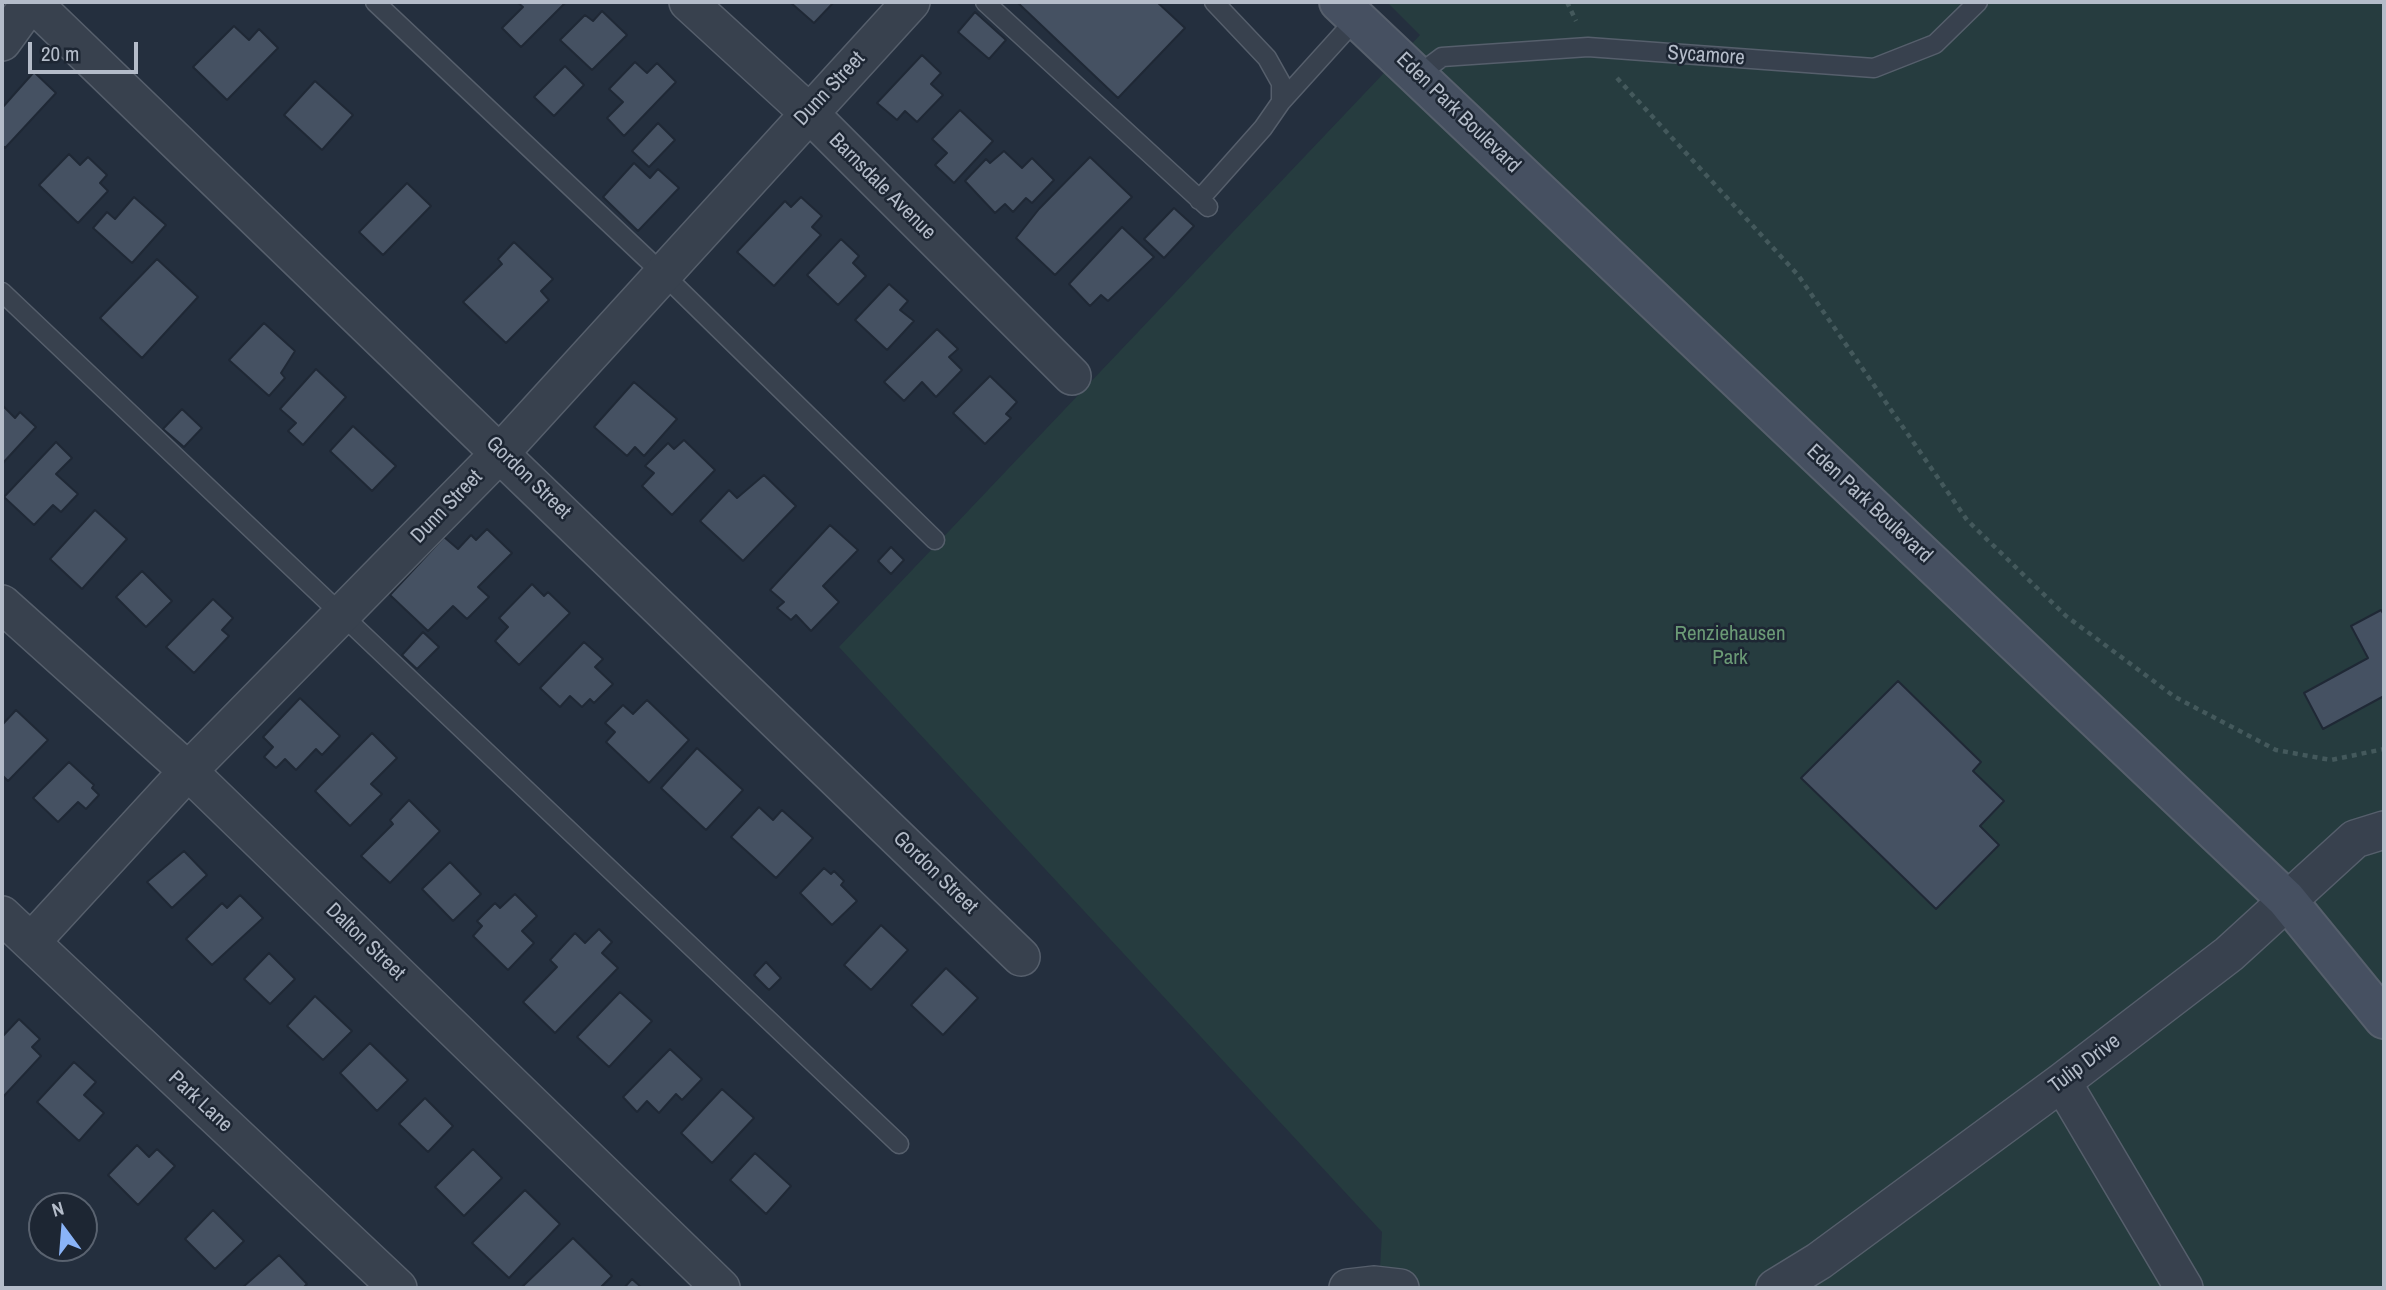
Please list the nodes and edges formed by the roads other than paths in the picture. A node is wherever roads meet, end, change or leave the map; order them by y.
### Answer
1 (32, 2) edge
2 (375, 2) edge
3 (688, 2) edge
4 (911, 2) edge
5 (985, 2) edge
6 (1214, 2) edge
7 (1978, 2) edge
8 (1348, 10) edge
9 (2, 42) edge
10 (1418, 75) junction
11 (1281, 102) junction
12 (808, 113) junction
13 (662, 274) junction
14 (2, 292) edge
15 (1072, 376) dead end
16 (501, 452) junction
17 (935, 540) dead end
18 (2, 604) edge
19 (342, 614) junction
20 (188, 771) junction
21 (2384, 830) edge
22 (2286, 899) junction
23 (2, 915) edge
24 (31, 942) junction
25 (1021, 957) dead end
26 (2384, 1019) edge
27 (2062, 1083) junction
28 (899, 1144) dead end
29 (398, 1288) edge
30 (720, 1288) edge
31 (1348, 1288) edge
32 (1399, 1288) edge
33 (1775, 1288) edge
34 (2184, 1288) edge

1 - 9 street
1 - 16 street, Gordon Street
2 - 13 lane
3 - 12 street, Barnsdale Avenue
4 - 12 street, Dunn Street
5 - 11 lane
6 - 11 lane
7 - 10 lane, Sycamore
8 - 10 main road, Eden Park Boulevard
8 - 11 lane
10 - 22 main road, Eden Park Boulevard
12 - 13 street, Dunn Street
12 - 15 street, Barnsdale Avenue
13 - 16 street, Dunn Street
13 - 17 lane
14 - 19 lane
16 - 19 street, Dunn Street
16 - 25 street, Gordon Street
18 - 20 street, Dalton Street
19 - 20 street, Dunn Street
19 - 28 lane
20 - 24 street, Dunn Street
20 - 30 street, Dalton Street
21 - 22 street, Tulip Drive
22 - 26 main road, Eden Park Boulevard
22 - 27 street, Tulip Drive
23 - 24 street, Park Lane
24 - 29 street, Park Lane
27 - 33 street, Tulip Drive
27 - 34 street
31 - 32 street

